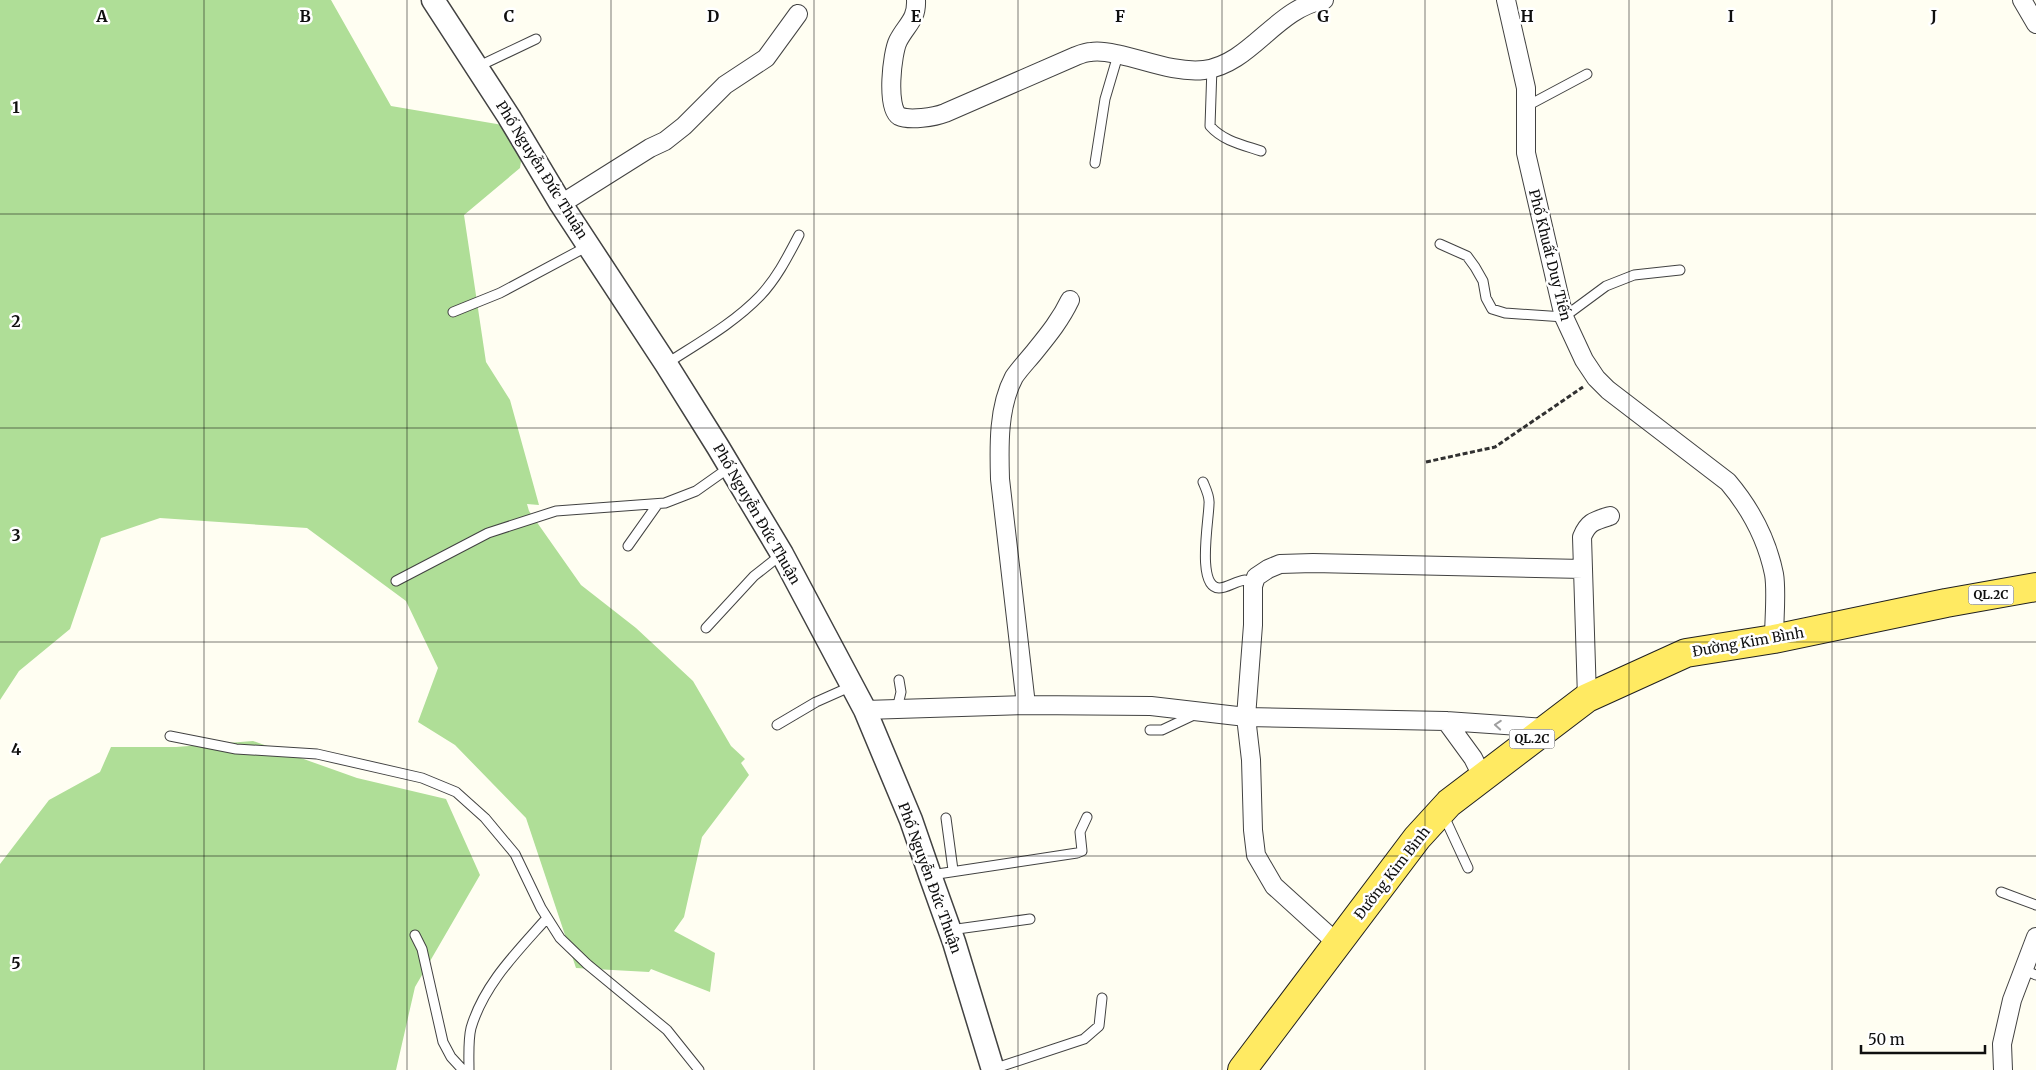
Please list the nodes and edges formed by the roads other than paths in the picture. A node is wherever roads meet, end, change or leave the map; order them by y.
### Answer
1 (433, 0) edge
2 (916, 0) edge
3 (1324, 0) edge
4 (1506, 0) edge
5 (2022, 0) edge
6 (798, 14) dead end
7 (2036, 24) edge
8 (536, 39) dead end
9 (1118, 54) junction
10 (477, 67) junction
11 (1212, 67) junction
12 (1587, 74) dead end
13 (1526, 106) junction
14 (1261, 151) dead end
15 (1095, 163) dead end
16 (561, 204) junction
17 (799, 235) dead end
18 (1440, 244) dead end
19 (589, 246) junction
20 (1680, 270) dead end
21 (1070, 300) dead end
22 (453, 312) dead end
23 (1564, 317) junction
24 (666, 364) junction
25 (730, 467) junction
26 (1204, 482) dead end
27 (657, 505) junction
28 (1610, 516) dead end
29 (628, 546) dead end
30 (782, 554) junction
31 (1583, 569) junction
32 (396, 581) dead end
33 (1253, 586) junction
34 (2036, 587) edge
35 (706, 628) dead end
36 (1774, 639) junction
37 (899, 680) dead end
38 (852, 686) junction
39 (1587, 698) junction
40 (1026, 705) junction
41 (897, 709) junction
42 (865, 710) junction
43 (1200, 712) junction
44 (1246, 717) junction
45 (1446, 721) junction
46 (777, 725) dead end
47 (1546, 728) junction
48 (1150, 730) dead end
49 (170, 736) dead end
50 (1483, 778) junction
51 (1442, 812) junction
52 (1087, 817) dead end
53 (946, 818) dead end
54 (1468, 868) dead end
55 (953, 870) junction
56 (930, 875) junction
57 (2001, 892) dead end
58 (2036, 905) edge
59 (547, 918) junction
60 (1030, 919) dead end
61 (950, 930) junction
62 (415, 935) dead end
63 (2036, 937) edge
64 (1338, 944) junction
65 (2030, 972) edge
66 (1102, 998) dead end
67 (697, 1069) edge
68 (464, 1070) edge
69 (469, 1070) edge
70 (993, 1070) edge
71 (1242, 1070) edge
72 (2003, 1070) edge

1 - 10 street, Phố Nguyễn Đức Thuận
2 - 9 street
3 - 11 street
4 - 13 street, Phố Khuất Duy Tiến
5 - 7 street
6 - 16 street
8 - 10 lane
9 - 11 street
9 - 15 lane
10 - 16 street, Phố Nguyễn Đức Thuận
11 - 14 lane
12 - 13 lane
13 - 23 street, Phố Khuất Duy Tiến
16 - 19 street, Phố Nguyễn Đức Thuận
17 - 24 lane
18 - 23 lane
19 - 22 lane
19 - 24 street, Phố Nguyễn Đức Thuận
20 - 23 lane
21 - 40 street
23 - 36 street, Phố Khuất Duy Tiến
24 - 25 street, Phố Nguyễn Đức Thuận
25 - 27 lane
25 - 30 street, Phố Nguyễn Đức Thuận
26 - 33 lane
27 - 29 lane
27 - 32 lane
28 - 31 street
30 - 35 lane
30 - 38 street, Phố Nguyễn Đức Thuận
31 - 33 street
31 - 39 street
33 - 44 street
34 - 36 main road, Đường Kim Bình / QL.2C
36 - 39 main road, Đường Kim Bình / QL.2C
37 - 41 lane
38 - 42 street, Phố Nguyễn Đức Thuận
38 - 46 lane
39 - 47 main road, Đường Kim Bình / QL.2C
40 - 41 street
40 - 43 street
41 - 42 street
42 - 56 street, Phố Nguyễn Đức Thuận
43 - 44 street
43 - 48 lane
44 - 45 street
44 - 64 street
47 -> 45 street
45 - 50 street
47 - 50 main road, Đường Kim Bình / QL.2C
49 - 59 lane
50 - 51 main road, Đường Kim Bình / QL.2C
51 - 54 lane
51 - 64 main road, Đường Kim Bình / QL.2C
52 - 55 lane
53 - 55 lane
55 - 56 lane
56 - 61 street, Phố Nguyễn Đức Thuận
57 - 58 lane
59 - 67 lane
59 - 69 lane
60 - 61 lane
61 - 70 street, Phố Nguyễn Đức Thuận
62 - 68 lane
63 - 65 street
64 - 71 main road, Đường Kim Bình / QL.2C
65 - 72 street
66 - 70 lane

